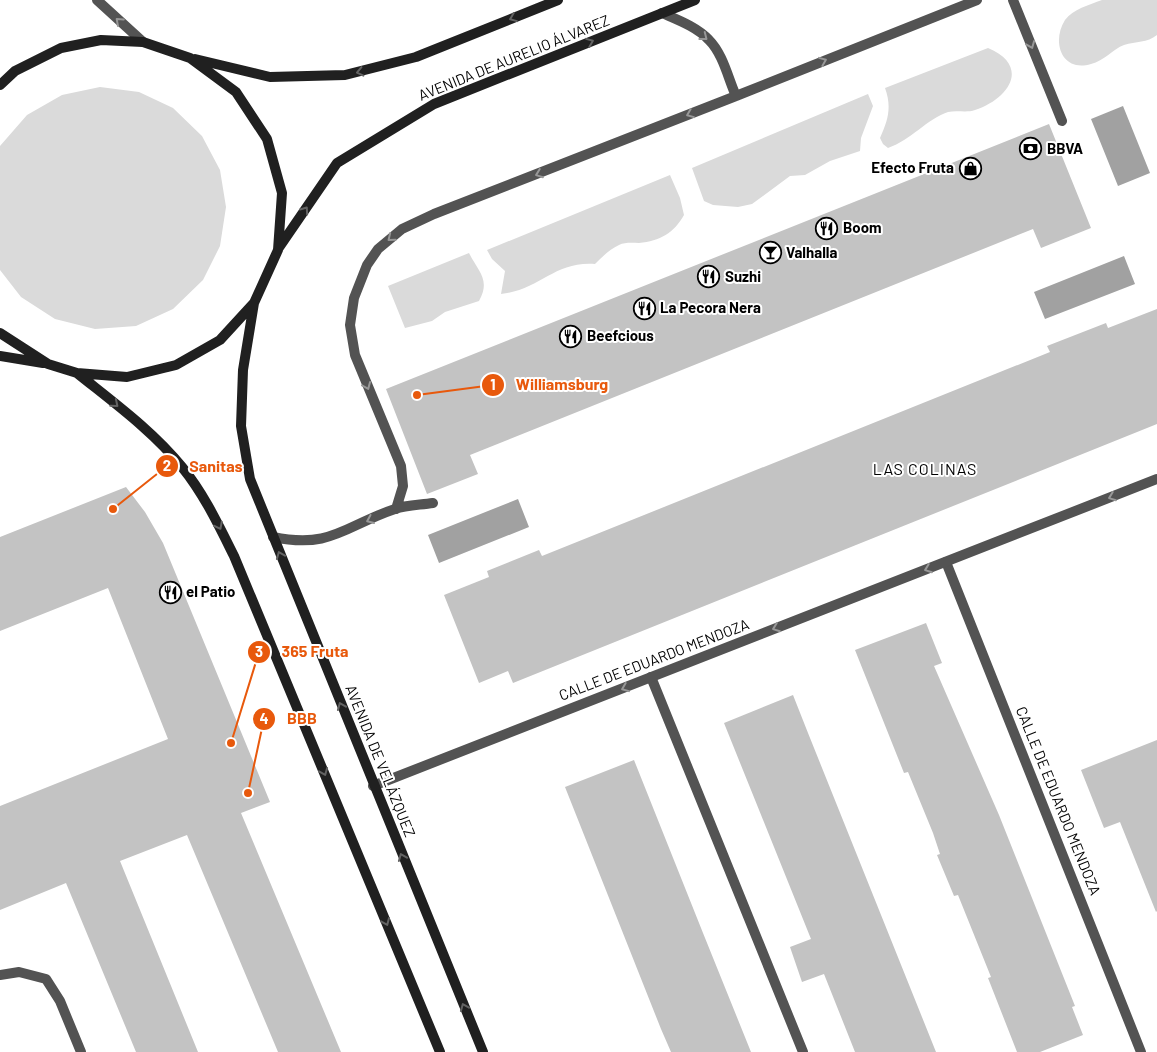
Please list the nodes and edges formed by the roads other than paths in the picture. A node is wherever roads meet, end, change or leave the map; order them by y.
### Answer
1 (97, 0) edge
2 (558, 0) edge
3 (695, 0) edge
4 (977, 0) edge
5 (1013, 0) edge
6 (662, 13) junction
7 (143, 42) junction
8 (190, 58) junction
9 (0, 85) edge
10 (736, 96) junction
11 (1062, 121) dead end
12 (278, 250) junction
13 (254, 303) junction
14 (0, 333) edge
15 (0, 356) edge
16 (48, 364) junction
17 (77, 373) junction
18 (1157, 479) edge
19 (433, 503) dead end
20 (396, 509) junction
21 (273, 537) junction
22 (946, 562) junction
23 (652, 677) junction
24 (373, 786) junction
25 (0, 975) edge
26 (82, 1052) edge
27 (440, 1052) edge
28 (483, 1052) edge
29 (803, 1052) edge
30 (1141, 1052) edge

7 -> 1 street
2 -> 8 main road
3 - 6 main road, AVENIDA DE AURELIO ÁLVAREZ
10 -> 4 street
5 -> 11 street
6 -> 10 street
12 -> 6 main road, AVENIDA DE AURELIO ÁLVAREZ
7 - 8 main road
7 - 9 main road
8 - 12 main road
10 -> 20 street
12 - 13 main road
13 - 17 main road
13 - 21 main road, AVENIDA DE VELÁZQUEZ
14 - 16 main road
15 - 16 main road
16 - 17 main road
17 -> 27 main road
18 -> 22 street, CALLE DE EDUARDO MENDOZA
19 - 20 street
20 -> 21 street
24 -> 21 main road, AVENIDA DE VELÁZQUEZ
22 -> 23 street, CALLE DE EDUARDO MENDOZA
22 - 30 street, CALLE DE EDUARDO MENDOZA
23 -> 24 street, CALLE DE EDUARDO MENDOZA
23 - 29 street
28 -> 24 main road, AVENIDA DE VELÁZQUEZ
25 - 26 street

